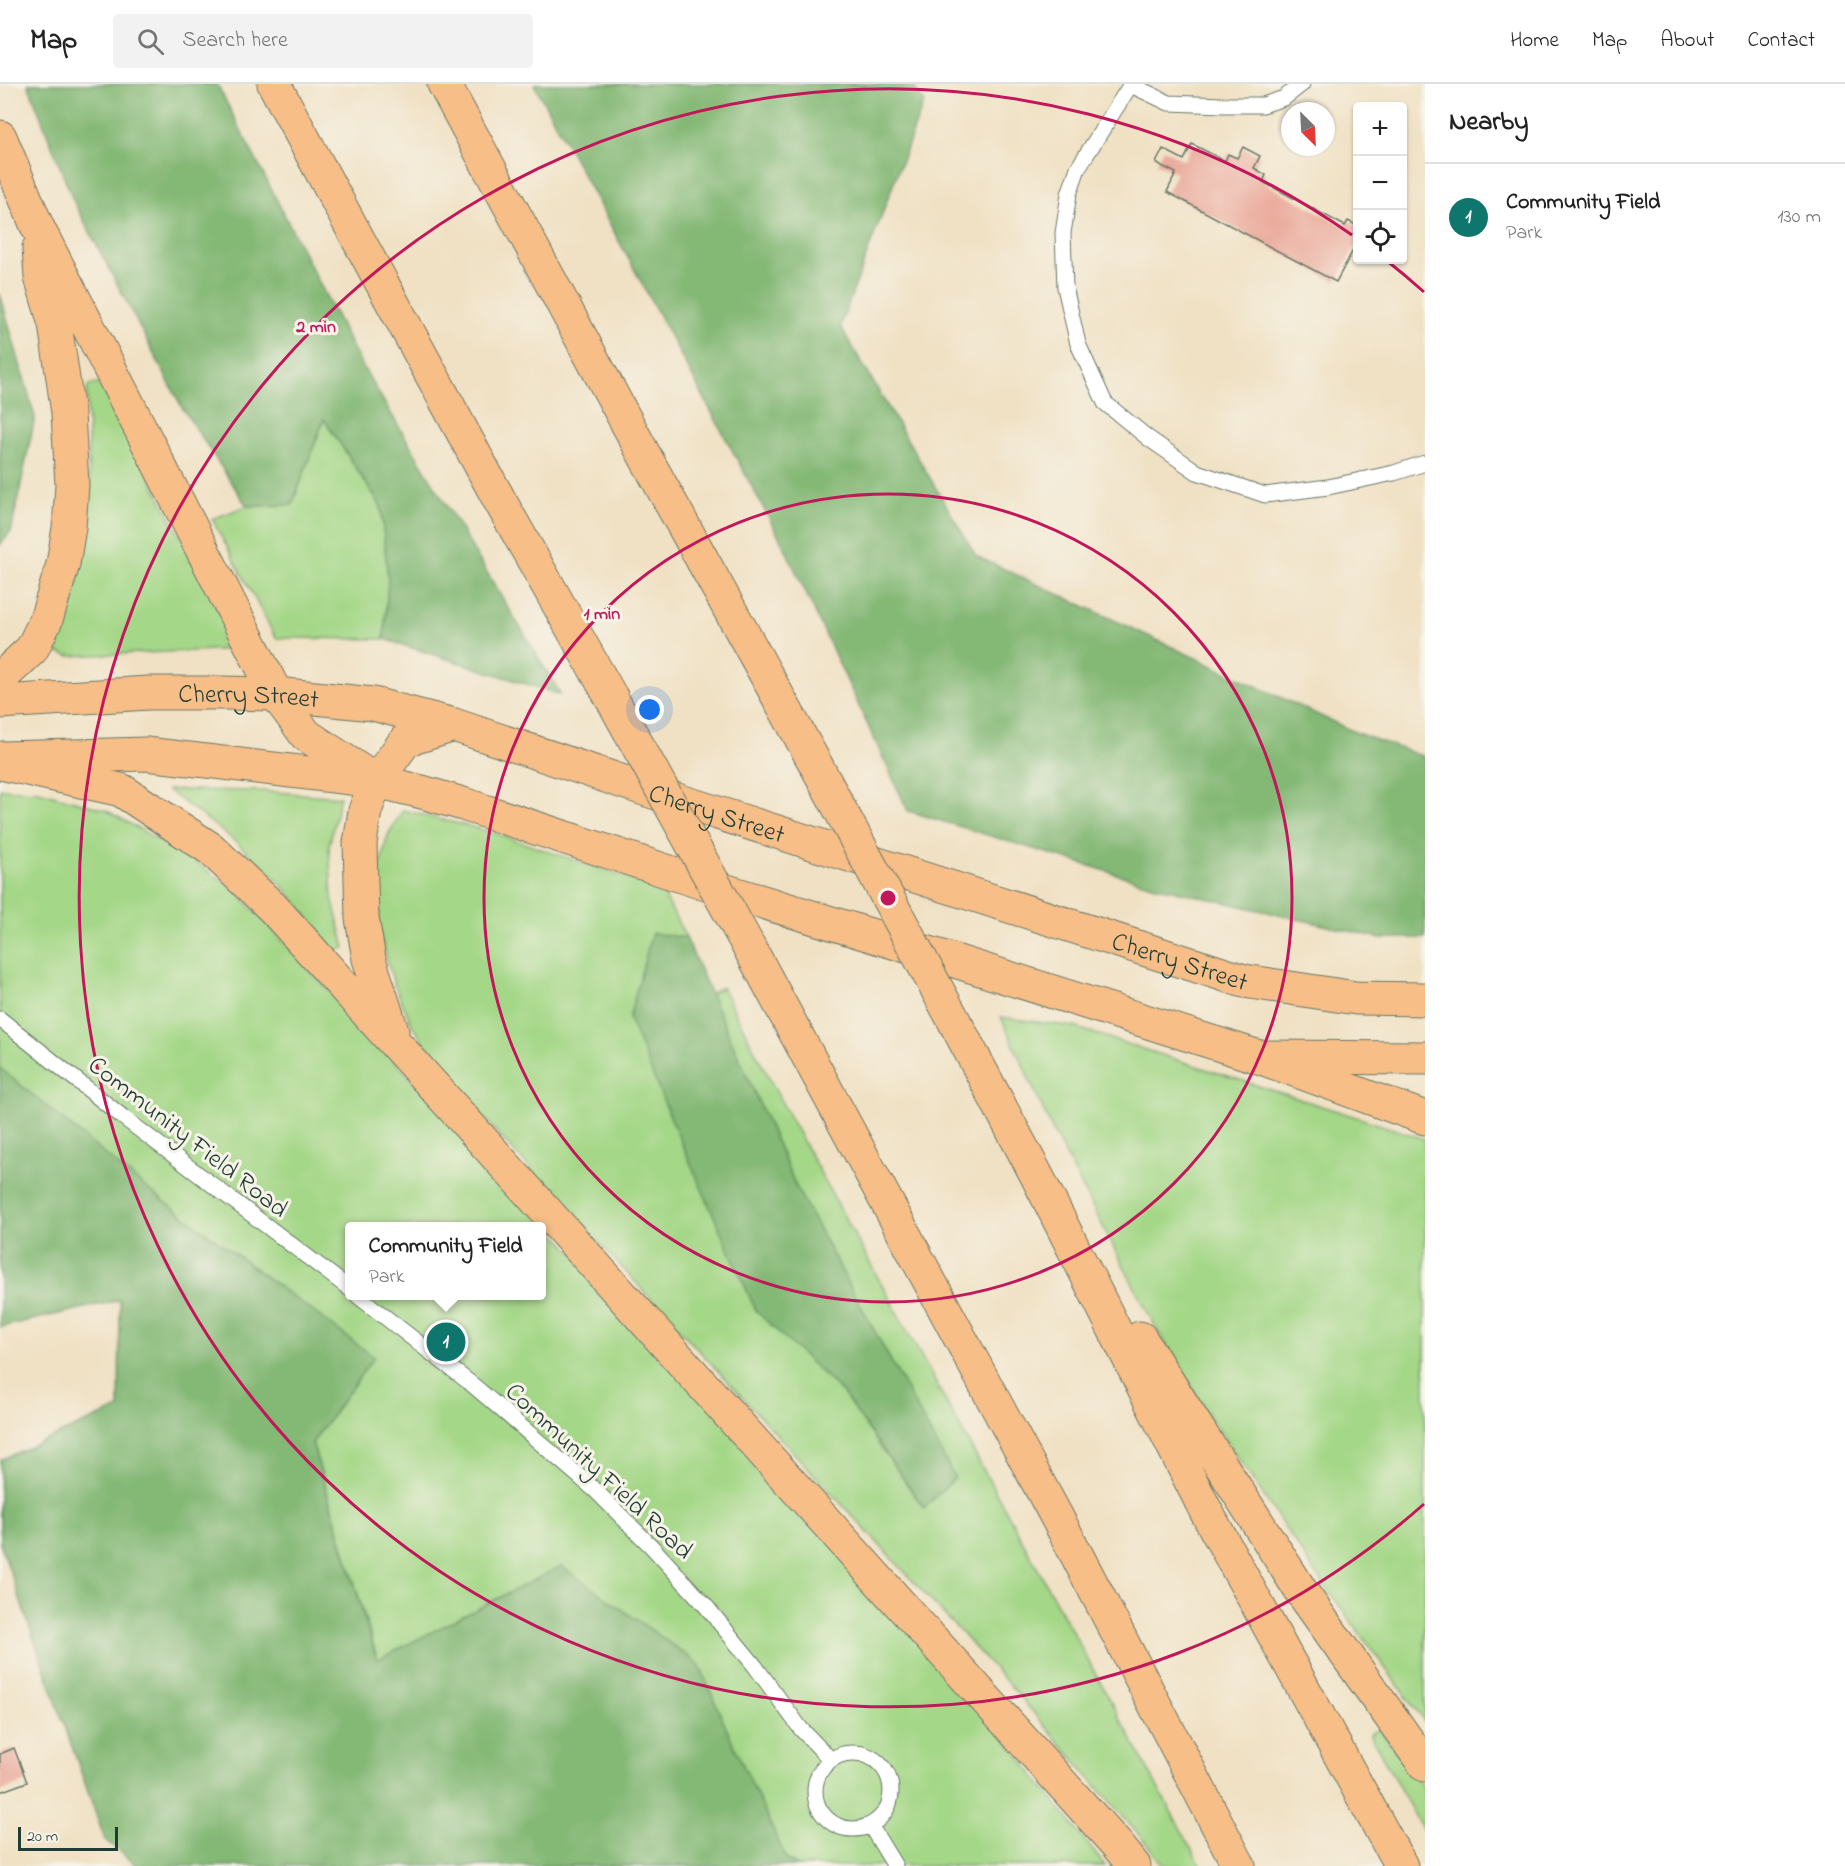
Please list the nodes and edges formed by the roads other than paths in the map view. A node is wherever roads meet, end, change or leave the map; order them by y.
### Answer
1 (274, 84) edge
2 (444, 84) edge
3 (1131, 84) edge
4 (1302, 84) edge
5 (0, 137) edge
6 (37, 226) junction
7 (1425, 463) edge
8 (0, 679) edge
9 (276, 694) junction
10 (0, 702) edge
11 (454, 725) junction
12 (0, 758) edge
13 (0, 763) edge
14 (375, 781) junction
15 (1425, 999) edge
16 (0, 1019) edge
17 (395, 1042) junction
18 (1259, 1057) junction
19 (1425, 1058) edge
20 (1425, 1118) edge
21 (1037, 1176) junction
22 (345, 1285) edge
23 (363, 1300) edge
24 (831, 1760) junction
25 (1425, 1765) edge
26 (870, 1825) junction
27 (895, 1866) edge
28 (1134, 1866) edge
29 (1239, 1866) edge
30 (1401, 1866) edge

1 - 29 main road, bridge
2 - 21 main road, bridge
3 - 4 lane
3 - 7 lane
5 - 6 main road
6 - 8 main road
6 - 9 main road
9 - 10 main road, Cherry Street
9 - 11 main road, Cherry Street
9 - 14 main road
11 - 14 main road
11 - 15 main road, Cherry Street
12 - 14 main road
13 - 17 main road
14 - 17 main road
14 - 18 main road
16 - 22 lane, Community Field Road
17 - 28 main road
18 - 19 main road
18 - 20 main road
21 - 25 main road
21 - 30 main road
23 - 24 lane, Community Field Road
24 - 26 lane
24 - 26 lane
26 - 27 lane

